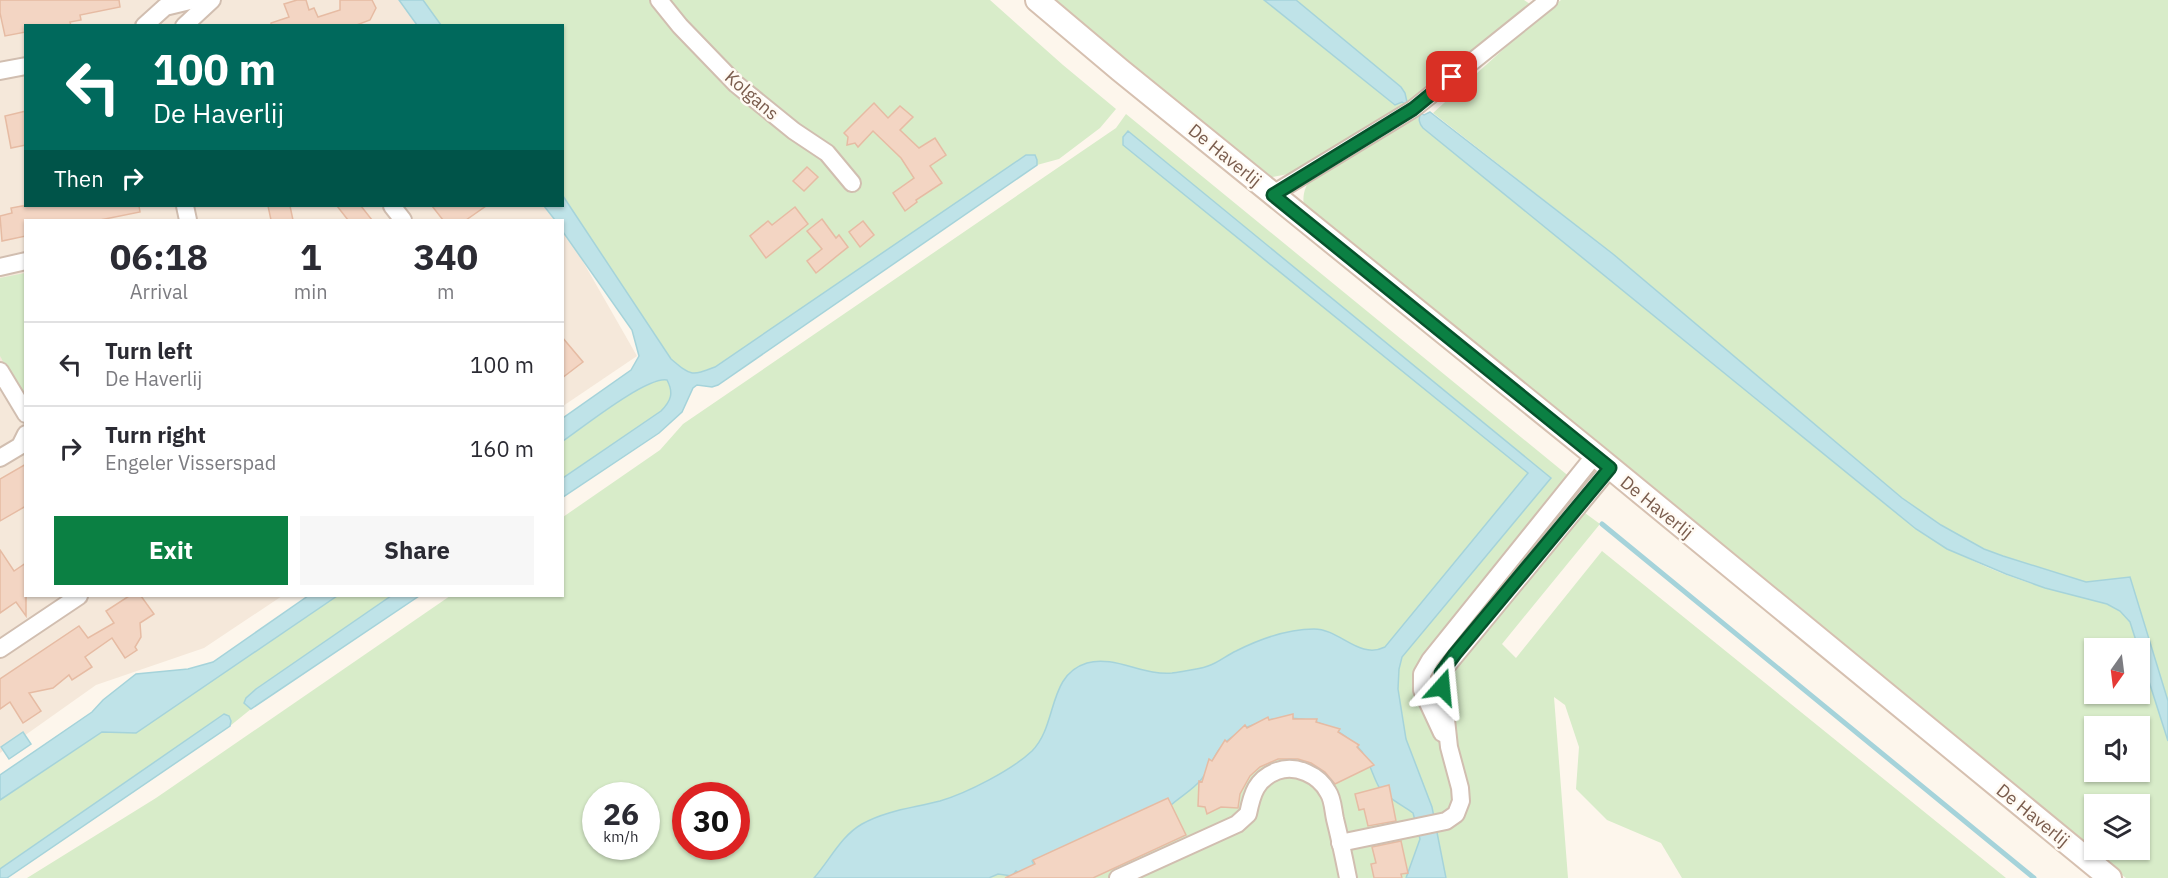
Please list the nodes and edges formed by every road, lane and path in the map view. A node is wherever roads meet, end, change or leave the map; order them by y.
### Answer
1 (659, 0) edge
2 (1037, 0) edge
3 (1549, 0) edge
4 (200, 3) edge
5 (146, 24) edge
6 (185, 24) edge
7 (24, 66) edge
8 (0, 71) edge
9 (852, 183) dead end
10 (1273, 195) junction
11 (393, 207) edge
12 (402, 219) edge
13 (24, 261) edge
14 (0, 267) edge
15 (0, 371) edge
16 (24, 411) edge
17 (24, 439) edge
18 (0, 458) edge
19 (1602, 462) junction
20 (78, 597) edge
21 (0, 649) edge
22 (1341, 843) junction
23 (1118, 878) edge
24 (1348, 878) edge
25 (2110, 878) edge

1 - 9 street, Kolgans
2 - 10 street, De Haverlij
3 - 10 street
4 - 5 street
4 - 6 street
7 - 8 street
10 - 19 street, De Haverlij
11 - 12 street
13 - 14 street
15 - 16 street
17 - 18 street
19 - 22 street
19 - 25 street, De Haverlij
20 - 21 street
22 - 23 street
22 - 24 street

